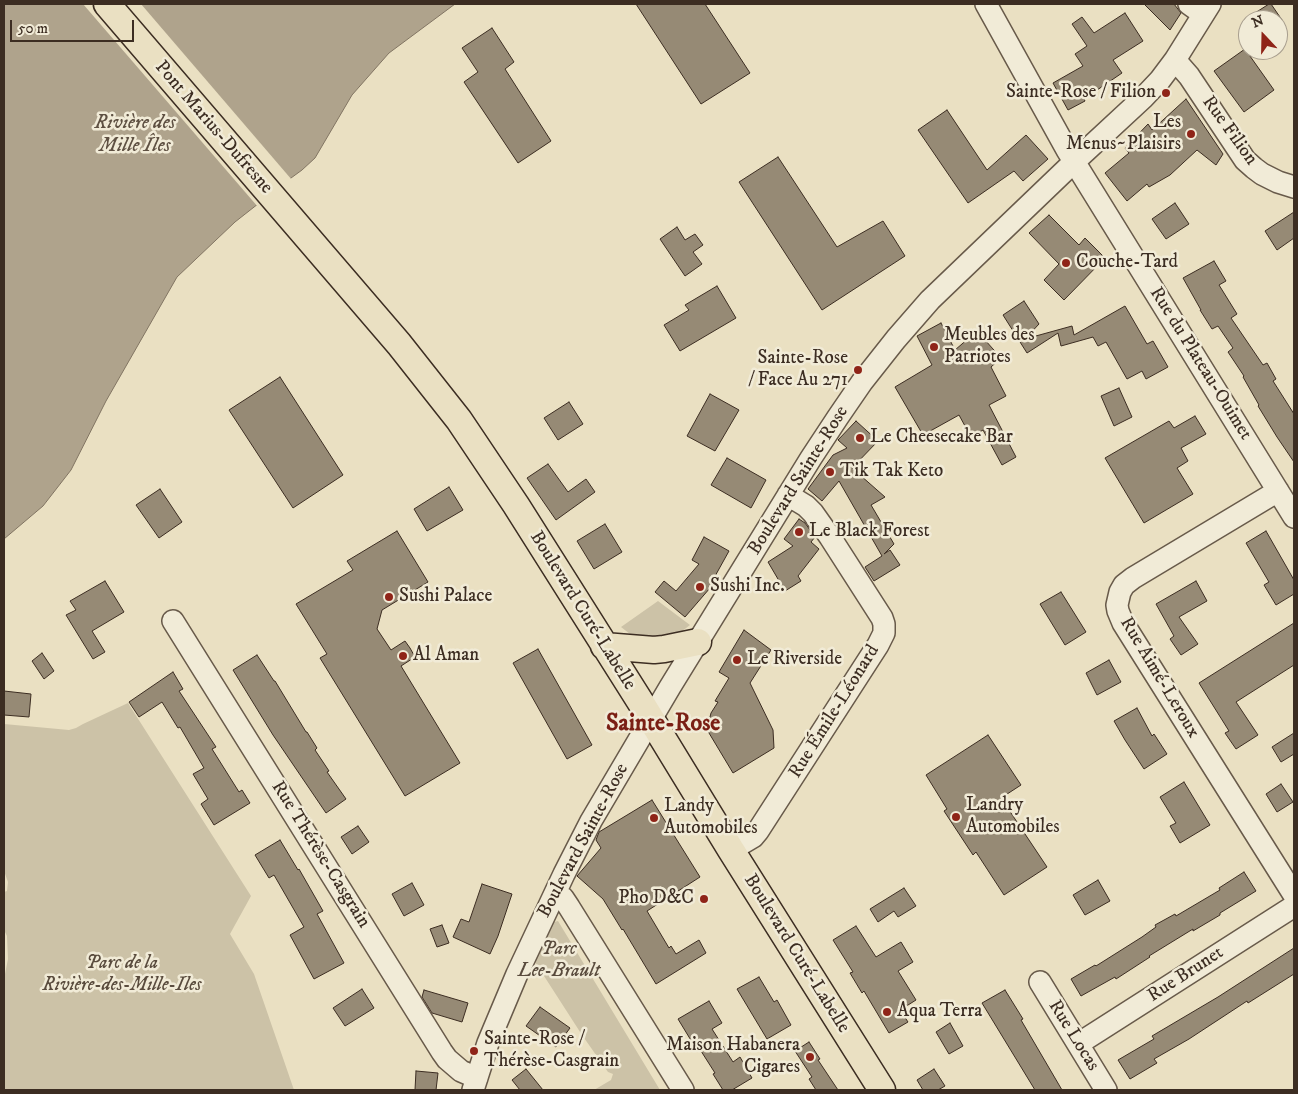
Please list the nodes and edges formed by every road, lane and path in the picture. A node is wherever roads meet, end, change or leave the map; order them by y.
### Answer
1 (106, 4) edge
2 (986, 4) edge
3 (1200, 7) edge
4 (1175, 60) junction
5 (1074, 161) junction
6 (1294, 187) edge
7 (280, 206) joint
8 (1278, 491) junction
9 (788, 495) junction
10 (1294, 517) edge
11 (173, 621) dead end
12 (698, 642) junction
13 (604, 646) junction
14 (651, 720) junction
15 (731, 850) junction
16 (555, 894) junction
17 (1294, 895) edge
18 (1294, 906) edge
19 (1040, 982) dead end
20 (1078, 1044) junction
21 (475, 1084) edge
22 (683, 1090) edge
23 (882, 1090) edge
24 (1106, 1090) edge

1 - 7 main road, Pont Marius-Dufresne
2 - 5 street, Rue du Plateau-Ouimet
3 - 4 street, Boulevard Sainte-Rose
4 - 5 street, Boulevard Sainte-Rose
4 - 6 street, Rue Filion
5 - 8 street, Rue du Plateau-Ouimet
5 - 9 street, Boulevard Sainte-Rose
7 - 13 main road, Boulevard Curé-Labelle
8 - 10 street, Rue du Plateau-Ouimet
8 - 17 street, Rue Aimé-Leroux
9 - 12 street, Boulevard Sainte-Rose
9 - 15 street, Rue Émile-Léonard
11 - 21 street, Rue Thérèse-Casgrain
12 - 13 main road
12 - 14 street, Boulevard Sainte-Rose
13 - 14 main road, Boulevard Curé-Labelle
14 - 15 main road, Boulevard Curé-Labelle
14 - 16 street, Boulevard Sainte-Rose
15 - 23 main road, Boulevard Curé-Labelle
16 - 21 street, Boulevard Sainte-Rose
16 - 22 street
18 - 20 street, Rue Brunet
19 - 20 street, Rue Locas
20 - 24 street, Rue Locas

